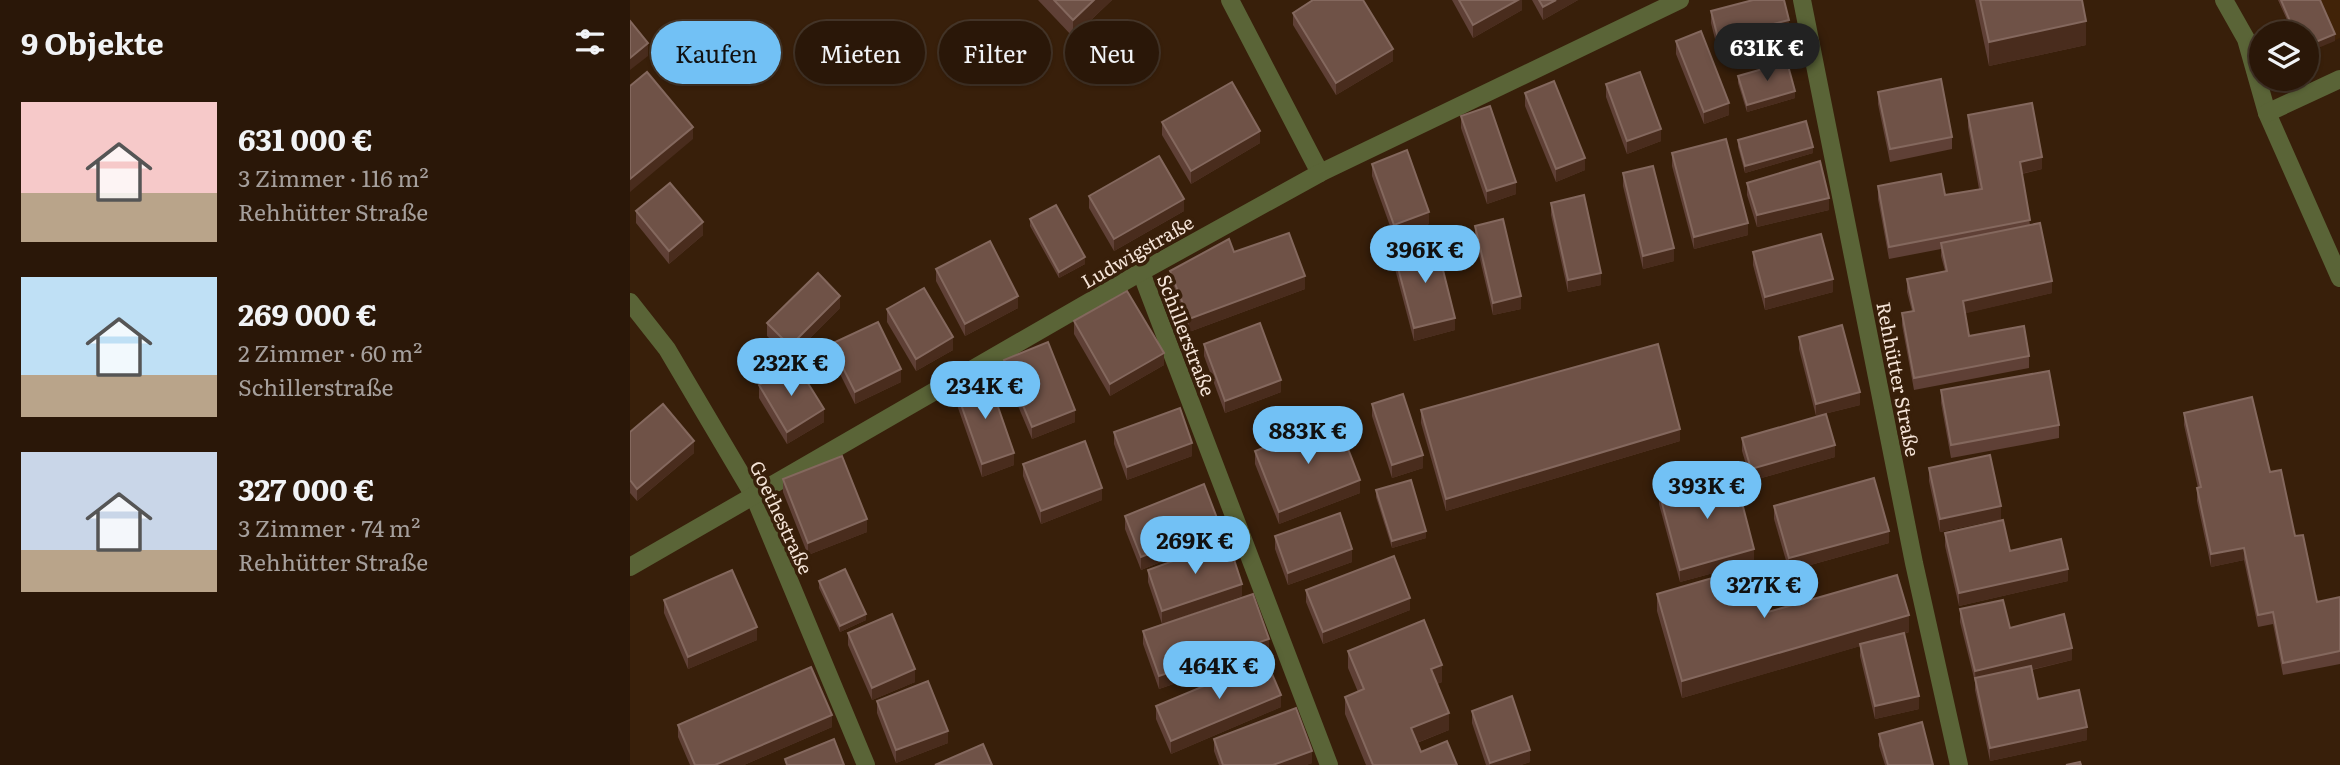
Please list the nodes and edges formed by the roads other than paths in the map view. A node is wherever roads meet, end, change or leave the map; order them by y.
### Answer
1 (1230, 0) edge
2 (1680, 0) edge
3 (1802, 0) edge
4 (2224, 0) edge
5 (2340, 79) edge
6 (2267, 113) junction
7 (1320, 173) junction
8 (1140, 272) junction
9 (2340, 278) edge
10 (630, 303) edge
11 (754, 496) junction
12 (630, 567) edge
13 (866, 765) edge
14 (1329, 765) edge
15 (1959, 765) edge

1 - 7 street
2 - 7 street, Ludwigstraße
3 - 15 street, Rehhütter Straße
4 - 6 street
5 - 6 street
6 - 9 street
7 - 8 street, Ludwigstraße
8 - 11 street, Ludwigstraße
8 - 14 street, Schillerstraße
10 - 11 street, Goethestraße
11 - 12 street, Ludwigstraße
11 - 13 street, Goethestraße

